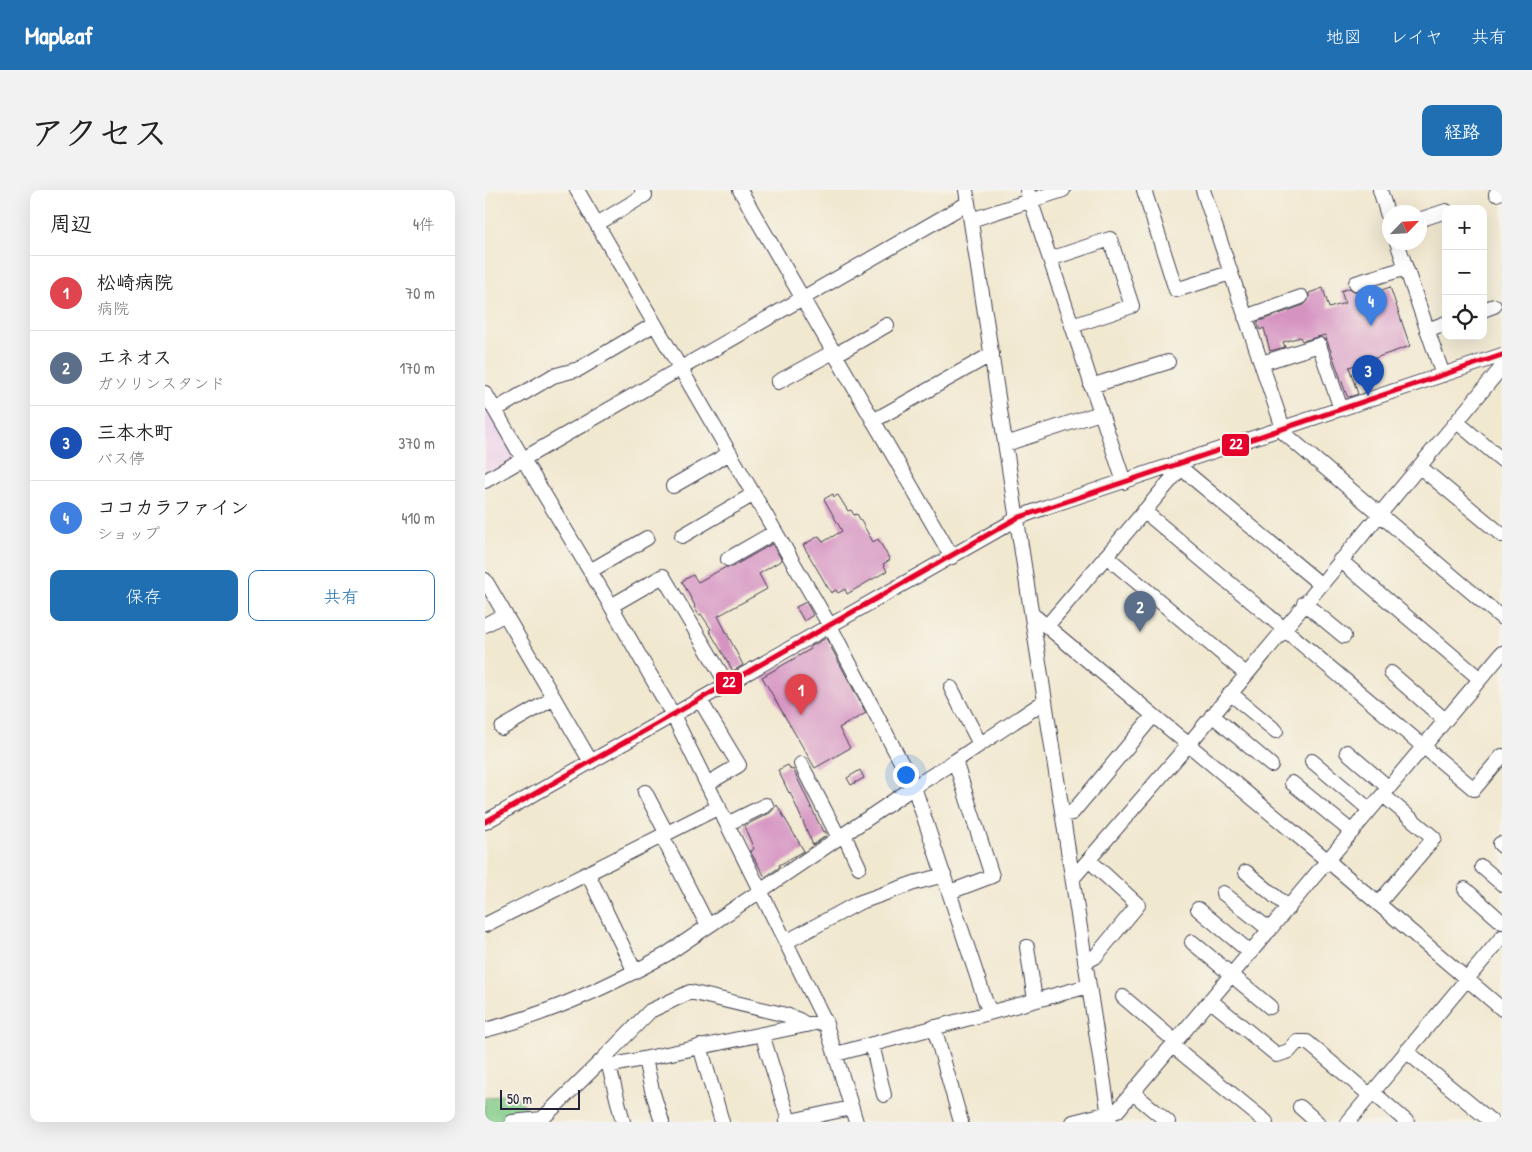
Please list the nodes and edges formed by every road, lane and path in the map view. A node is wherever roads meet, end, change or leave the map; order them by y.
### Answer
1 (577, 190) edge
2 (642, 190) edge
3 (740, 190) edge
4 (1063, 190) edge
5 (1144, 190) edge
6 (1203, 190) edge
7 (1380, 190) edge
8 (1029, 195) edge
9 (967, 197) edge
10 (1385, 205) edge
11 (1442, 212) edge
12 (1427, 217) edge
13 (971, 220) junction
14 (597, 224) junction
15 (1400, 250) edge
16 (1050, 259) junction
17 (1406, 268) junction
18 (1230, 272) junction
19 (1356, 283) dead end
20 (1301, 297) dead end
21 (802, 298) junction
22 (1245, 317) junction
23 (655, 324) junction
24 (887, 324) dead end
25 (1442, 324) edge
26 (1071, 326) junction
27 (1427, 330) junction
28 (834, 353) junction
29 (991, 354) junction
30 (1502, 356) edge
31 (1168, 362) dead end
32 (1262, 363) junction
33 (1502, 367) edge
34 (681, 368) junction
35 (1443, 375) junction
36 (778, 382) dead end
37 (1091, 386) junction
38 (485, 393) edge
39 (1341, 409) junction
40 (495, 410) junction
41 (1100, 413) junction
42 (873, 421) junction
43 (1457, 422) junction
44 (1283, 429) junction
45 (1006, 444) junction
46 (730, 453) junction
47 (523, 459) junction
48 (1502, 460) edge
49 (1180, 466) junction
50 (1420, 467) junction
51 (485, 481) edge
52 (1124, 482) junction
53 (673, 486) dead end
54 (754, 494) junction
55 (1144, 511) junction
56 (1379, 515) junction
57 (1017, 518) junction
58 (775, 532) junction
59 (1502, 535) edge
60 (682, 536) dead end
61 (647, 538) dead end
62 (1106, 556) junction
63 (952, 557) junction
64 (728, 559) dead end
65 (1340, 560) junction
66 (590, 571) junction
67 (485, 580) edge
68 (1320, 584) junction
69 (1304, 603) junction
70 (611, 606) junction
71 (505, 614) junction
72 (1032, 614) junction
73 (1502, 618) edge
74 (485, 626) edge
75 (830, 626) junction
76 (1047, 626) junction
77 (1283, 629) junction
78 (1344, 636) dead end
79 (1502, 653) edge
80 (1391, 673) dead end
81 (1246, 674) junction
82 (1480, 679) junction
83 (727, 684) junction
84 (951, 688) dead end
85 (1230, 694) junction
86 (554, 698) junction
87 (700, 700) junction
88 (1045, 700) junction
89 (1212, 715) junction
90 (673, 716) junction
91 (1153, 716) junction
92 (1445, 720) junction
93 (502, 728) dead end
94 (1276, 731) dead end
95 (979, 744) junction
96 (1188, 745) junction
97 (1423, 746) junction
98 (1347, 752) dead end
99 (1502, 756) edge
100 (1312, 761) dead end
101 (591, 762) junction
102 (955, 762) junction
103 (801, 764) dead end
104 (1271, 765) dead end
105 (1292, 783) dead end
106 (707, 784) junction
107 (914, 787) junction
108 (1386, 791) junction
109 (645, 792) dead end
110 (766, 805) dead end
111 (719, 807) junction
112 (1370, 810) junction
113 (1063, 815) junction
114 (485, 822) edge
115 (727, 824) junction
116 (1352, 832) junction
117 (665, 835) junction
118 (841, 836) junction
119 (1090, 861) junction
120 (1328, 861) junction
121 (859, 866) dead end
122 (1482, 867) dead end
123 (1246, 872) dead end
124 (588, 874) junction
125 (943, 875) junction
126 (1073, 878) junction
127 (1502, 884) edge
128 (1465, 889) dead end
129 (760, 891) junction
130 (950, 892) junction
131 (1223, 892) dead end
132 (1378, 904) junction
133 (1289, 908) junction
134 (1198, 910) dead end
135 (1502, 922) edge
136 (485, 925) edge
137 (708, 926) junction
138 (1270, 930) junction
139 (1502, 937) edge
140 (786, 942) junction
141 (1192, 942) dead end
142 (1027, 947) dead end
143 (1251, 953) junction
144 (1086, 962) junction
145 (635, 972) junction
146 (1232, 975) junction
147 (1467, 979) junction
148 (1089, 986) junction
149 (1123, 997) dead end
150 (1035, 1000) junction
151 (1211, 1001) junction
152 (1270, 1007) dead end
153 (1502, 1009) edge
154 (991, 1012) junction
155 (825, 1021) junction
156 (807, 1025) junction
157 (934, 1027) junction
158 (485, 1030) edge
159 (762, 1034) junction
160 (872, 1044) junction
161 (1175, 1044) junction
162 (701, 1046) junction
163 (1406, 1050) junction
164 (836, 1054) junction
165 (645, 1059) junction
166 (606, 1062) junction
167 (1133, 1093) junction
168 (884, 1094) dead end
169 (1371, 1094) junction
170 (1300, 1107) dead end
171 (854, 1115) edge
172 (1110, 1118) edge
173 (512, 1122) edge
174 (623, 1122) edge
175 (662, 1122) edge
176 (722, 1122) edge
177 (790, 1122) edge
178 (961, 1122) edge
179 (1073, 1122) edge
180 (1168, 1122) edge
181 (1266, 1122) edge
182 (1317, 1122) edge
183 (1348, 1122) edge
184 (1407, 1122) edge
185 (1492, 1122) edge

1 - 14 street
2 - 14 street
3 - 21 street
4 - 8 street
5 - 18 street
6 - 18 street
7 - 10 street
8 - 13 street
8 - 16 street
9 - 13 street
9 - 21 street
11 - 12 street
13 - 29 street
14 - 23 street
15 - 17 street
16 - 26 street
16 - 26 street
17 - 19 street
17 - 27 street
18 - 22 street
20 - 22 street
21 - 28 street
21 - 34 street
22 - 32 street
23 - 34 street
23 - 40 street
24 - 28 street
25 - 27 street
26 - 37 street
27 - 35 street
28 - 36 street
28 - 42 street
29 - 42 street
29 - 45 street
30 - 35 street
31 - 37 street
32 - 39 street
32 - 44 street
33 - 43 street
34 - 46 street
34 - 47 street
35 - 39 street
37 - 41 street
38 - 40 street
39 - 44 street
40 - 47 street
41 - 45 street
41 - 52 street
42 - 63 street
43 - 48 street
43 - 50 street
44 - 49 street
44 - 56 street
45 - 57 street
46 - 53 street
46 - 54 street
47 - 51 street
47 - 66 street
49 - 52 street
49 - 55 street
49 - 68 street
50 - 56 street
50 - 59 street
52 - 57 street
54 - 58 street
54 - 60 street
55 - 62 street
55 - 77 street
56 - 65 street
56 - 73 street
57 - 63 street
57 - 72 street
58 - 64 street
58 - 75 street
61 - 66 street
62 - 76 street
62 - 81 street
63 - 75 street
65 - 68 street
65 - 82 street
66 - 70 street
67 - 71 street
68 - 69 street
69 - 77 street
69 - 78 street
70 - 83 street
70 - 90 street
71 - 74 street
71 - 86 street
72 - 76 street
72 - 88 street
75 - 83 street
75 - 107 street
76 - 91 street
77 - 81 street
77 - 97 street
79 - 82 street
80 - 92 street
81 - 85 street
82 - 92 street
83 - 87 street
84 - 95 street
85 - 89 street
85 - 94 street
86 - 93 street
86 - 101 street
87 - 90 street
87 - 106 street
88 - 95 street
88 - 113 street
89 - 96 street
89 - 104 street
90 - 101 street
90 - 106 street
91 - 96 street
91 - 113 street
92 - 97 street
95 - 102 street
96 - 119 street
96 - 120 street
97 - 99 street
97 - 108 street
98 - 108 street
100 - 112 street
101 - 114 street
102 - 107 street
102 - 130 street
103 - 118 street
105 - 116 street
106 - 111 street
107 - 118 street
107 - 125 street
108 - 112 street
108 - 132 street
109 - 117 street
110 - 115 street
111 - 115 street
111 - 117 street
112 - 116 street
113 - 126 street
115 - 129 street
116 - 120 street
117 - 124 street
117 - 137 street
118 - 121 street
118 - 129 street
119 - 126 street
119 - 144 street
120 - 132 street
120 - 133 street
122 - 127 street
123 - 133 street
124 - 136 street
124 - 145 street
125 - 130 street
125 - 140 street
126 - 144 street
128 - 135 street
129 - 137 street
129 - 140 street
130 - 154 street
131 - 138 street
132 - 147 street
133 - 138 street
134 - 143 street
137 - 145 street
138 - 143 street
139 - 147 street
140 - 155 street
141 - 146 street
142 - 150 street
143 - 146 street
144 - 148 street
145 - 158 street
146 - 151 street
146 - 152 street
147 - 153 street
147 - 163 street
148 - 150 street
148 - 172 street
149 - 161 street
150 - 154 street
151 - 161 street
151 - 169 street
154 - 157 street
155 - 156 street
155 - 164 street
156 - 159 street
156 - 166 street
157 - 160 street
157 - 178 street
159 - 162 street
159 - 177 street
160 - 164 street
160 - 168 street
161 - 167 street
161 - 181 street
162 - 165 street
162 - 176 street
163 - 169 street
163 - 185 street
164 - 171 street
165 - 166 street
165 - 175 street
166 - 173 street
166 - 174 street
167 - 172 street
167 - 180 street
169 - 183 street
169 - 184 street
170 - 182 street
171 - 177 street
172 - 179 street

